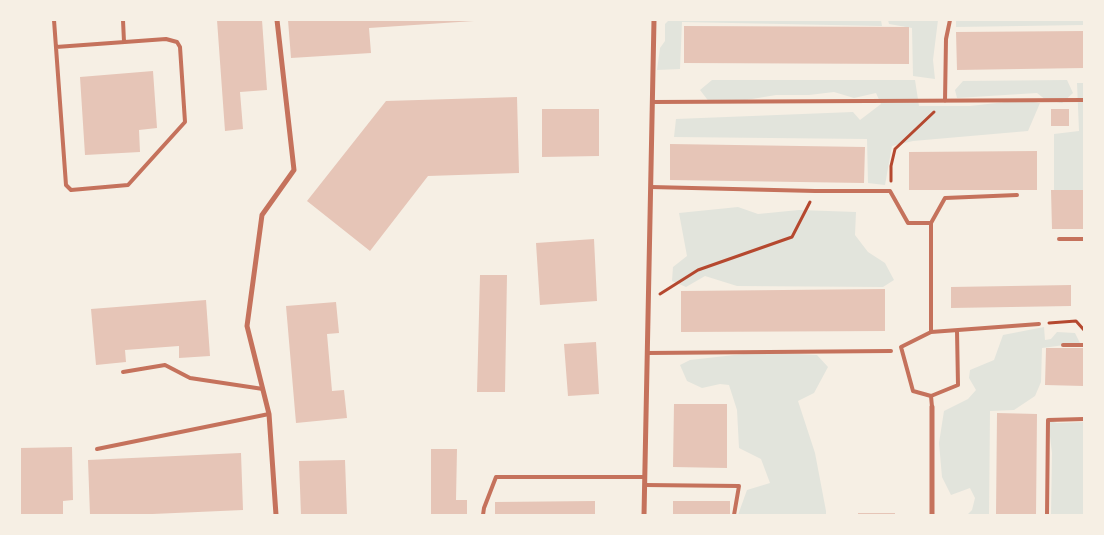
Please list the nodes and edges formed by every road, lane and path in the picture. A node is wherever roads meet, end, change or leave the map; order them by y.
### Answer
1 (54, 20) edge
2 (123, 20) edge
3 (277, 20) edge
4 (654, 20) edge
5 (950, 20) edge
6 (124, 42) junction
7 (56, 47) junction
8 (1084, 100) edge
9 (945, 101) junction
10 (652, 102) junction
11 (651, 187) junction
12 (815, 191) junction
13 (890, 191) junction
14 (1017, 195) dead end
15 (931, 223) junction
16 (1084, 238) edge
17 (1059, 239) dead end
18 (648, 301) junction
19 (1039, 324) joint
20 (957, 330) junction
21 (1084, 330) edge
22 (931, 332) junction
23 (1064, 345) dead end
24 (1084, 345) edge
25 (891, 352) dead end
26 (647, 353) junction
27 (123, 372) dead end
28 (263, 389) junction
29 (931, 396) junction
30 (932, 407) joint
31 (269, 414) junction
32 (1084, 419) edge
33 (97, 449) dead end
34 (645, 477) junction
35 (645, 485) junction
36 (276, 515) edge
37 (483, 515) edge
38 (644, 515) edge
39 (734, 515) edge
40 (932, 515) edge
41 (1047, 515) edge

1 - 7 lane
2 - 6 lane
3 - 28 street
4 - 10 street
5 - 9 lane
6 - 7 lane
6 - 7 lane
8 - 9 lane
9 - 10 lane
9 - 13 path
10 - 11 street
11 - 12 lane
11 - 18 street
12 - 13 lane
12 - 18 path
13 - 15 lane
14 - 15 lane
15 - 22 lane
16 - 17 lane
18 - 26 street
19 - 20 lane
19 - 21 path
20 - 22 lane
20 - 29 lane
22 - 29 lane
23 - 24 lane
25 - 26 lane
26 - 34 street
27 - 28 lane
28 - 31 street
29 - 30 lane
30 - 40 street
31 - 33 lane
31 - 36 street
32 - 41 lane
34 - 35 street
34 - 37 lane
35 - 38 street
35 - 39 lane

